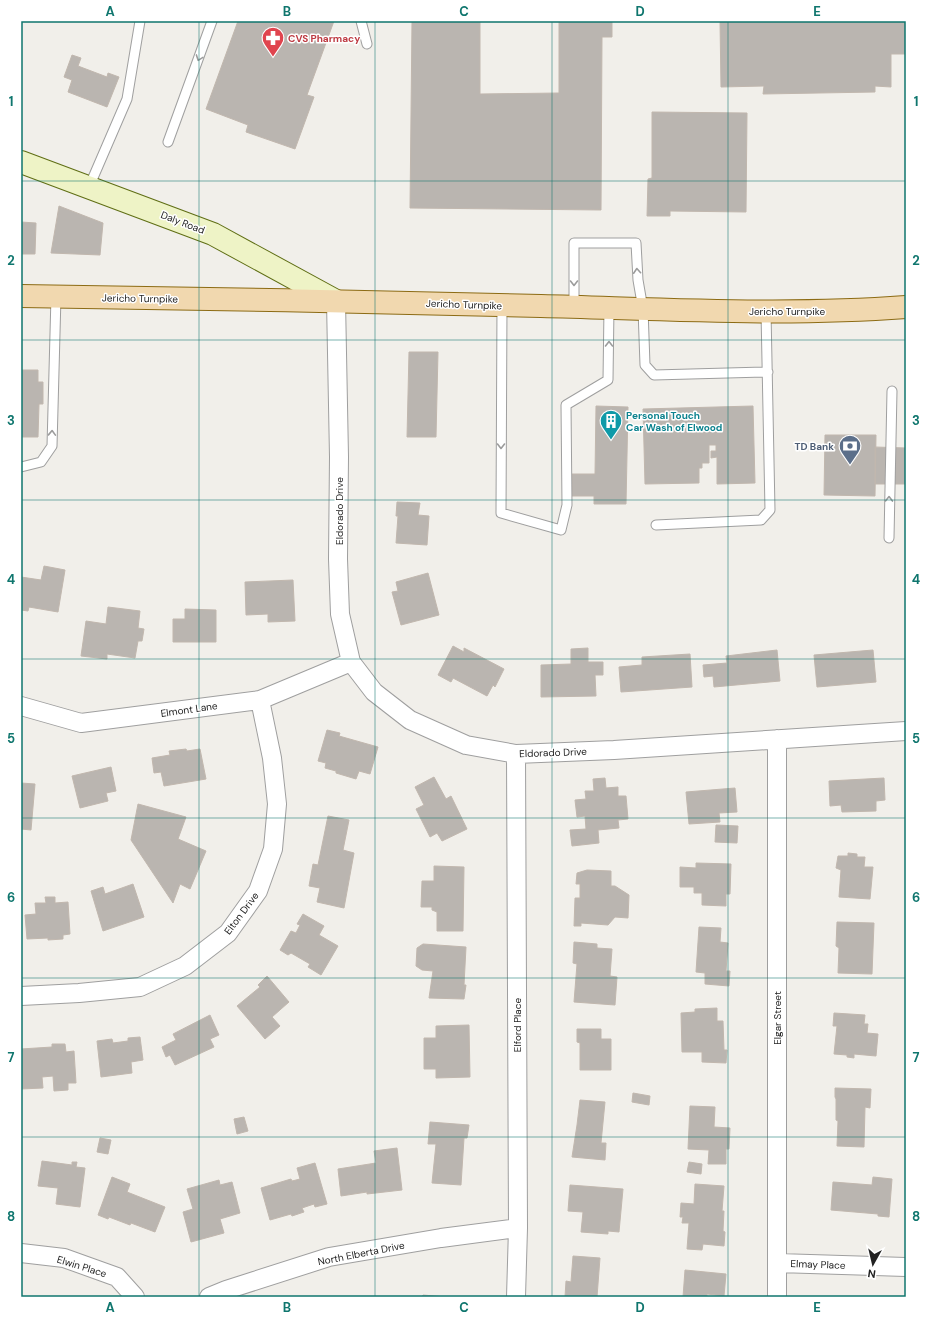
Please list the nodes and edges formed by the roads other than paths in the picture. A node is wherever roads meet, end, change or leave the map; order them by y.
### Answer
1 (140, 21) edge
2 (212, 21) edge
3 (361, 21) edge
4 (367, 44) dead end
5 (168, 142) dead end
6 (21, 162) edge
7 (89, 187) junction
8 (21, 296) edge
9 (56, 296) junction
10 (336, 301) junction
11 (502, 305) junction
12 (574, 307) junction
13 (906, 307) edge
14 (609, 308) junction
15 (643, 309) junction
16 (766, 311) junction
17 (768, 372) junction
18 (892, 390) dead end
19 (21, 468) edge
20 (656, 525) dead end
21 (888, 538) dead end
22 (352, 662) junction
23 (260, 700) junction
24 (21, 706) edge
25 (906, 731) edge
26 (777, 739) junction
27 (516, 754) junction
28 (21, 996) edge
29 (518, 1228) junction
30 (21, 1253) edge
31 (778, 1263) junction
32 (906, 1267) edge
33 (135, 1297) edge
34 (209, 1297) edge
35 (516, 1297) edge
36 (777, 1297) edge

1 - 7 lane
2 -> 5 lane
3 - 4 lane
6 - 7 street, Daly Road
7 - 10 street, Daly Road
8 - 9 main road, Jericho Turnpike
9 - 10 main road, Jericho Turnpike
19 -> 9 lane
10 - 11 main road, Jericho Turnpike
10 - 22 street, Eldorado Drive
11 - 12 main road, Jericho Turnpike
11 -> 14 lane
12 - 14 main road, Jericho Turnpike
15 -> 12 lane
13 - 16 main road, Jericho Turnpike
14 - 15 main road, Jericho Turnpike
15 - 16 main road, Jericho Turnpike
15 - 17 lane
16 - 17 lane
17 - 20 lane
21 -> 18 lane
22 - 23 street, Elmont Lane
22 - 27 street, Eldorado Drive
23 - 24 street, Elmont Lane
23 - 28 street, Elton Drive
25 - 26 street, Eldorado Drive
26 - 27 street, Eldorado Drive
26 - 31 street, Elgar Street
27 - 29 street, Elford Place
29 - 34 street, North Elberta Drive
29 - 35 street, Elford Place
30 - 33 street, Elwin Place
31 - 32 street, Elmay Place
31 - 36 street, Elgar Street

